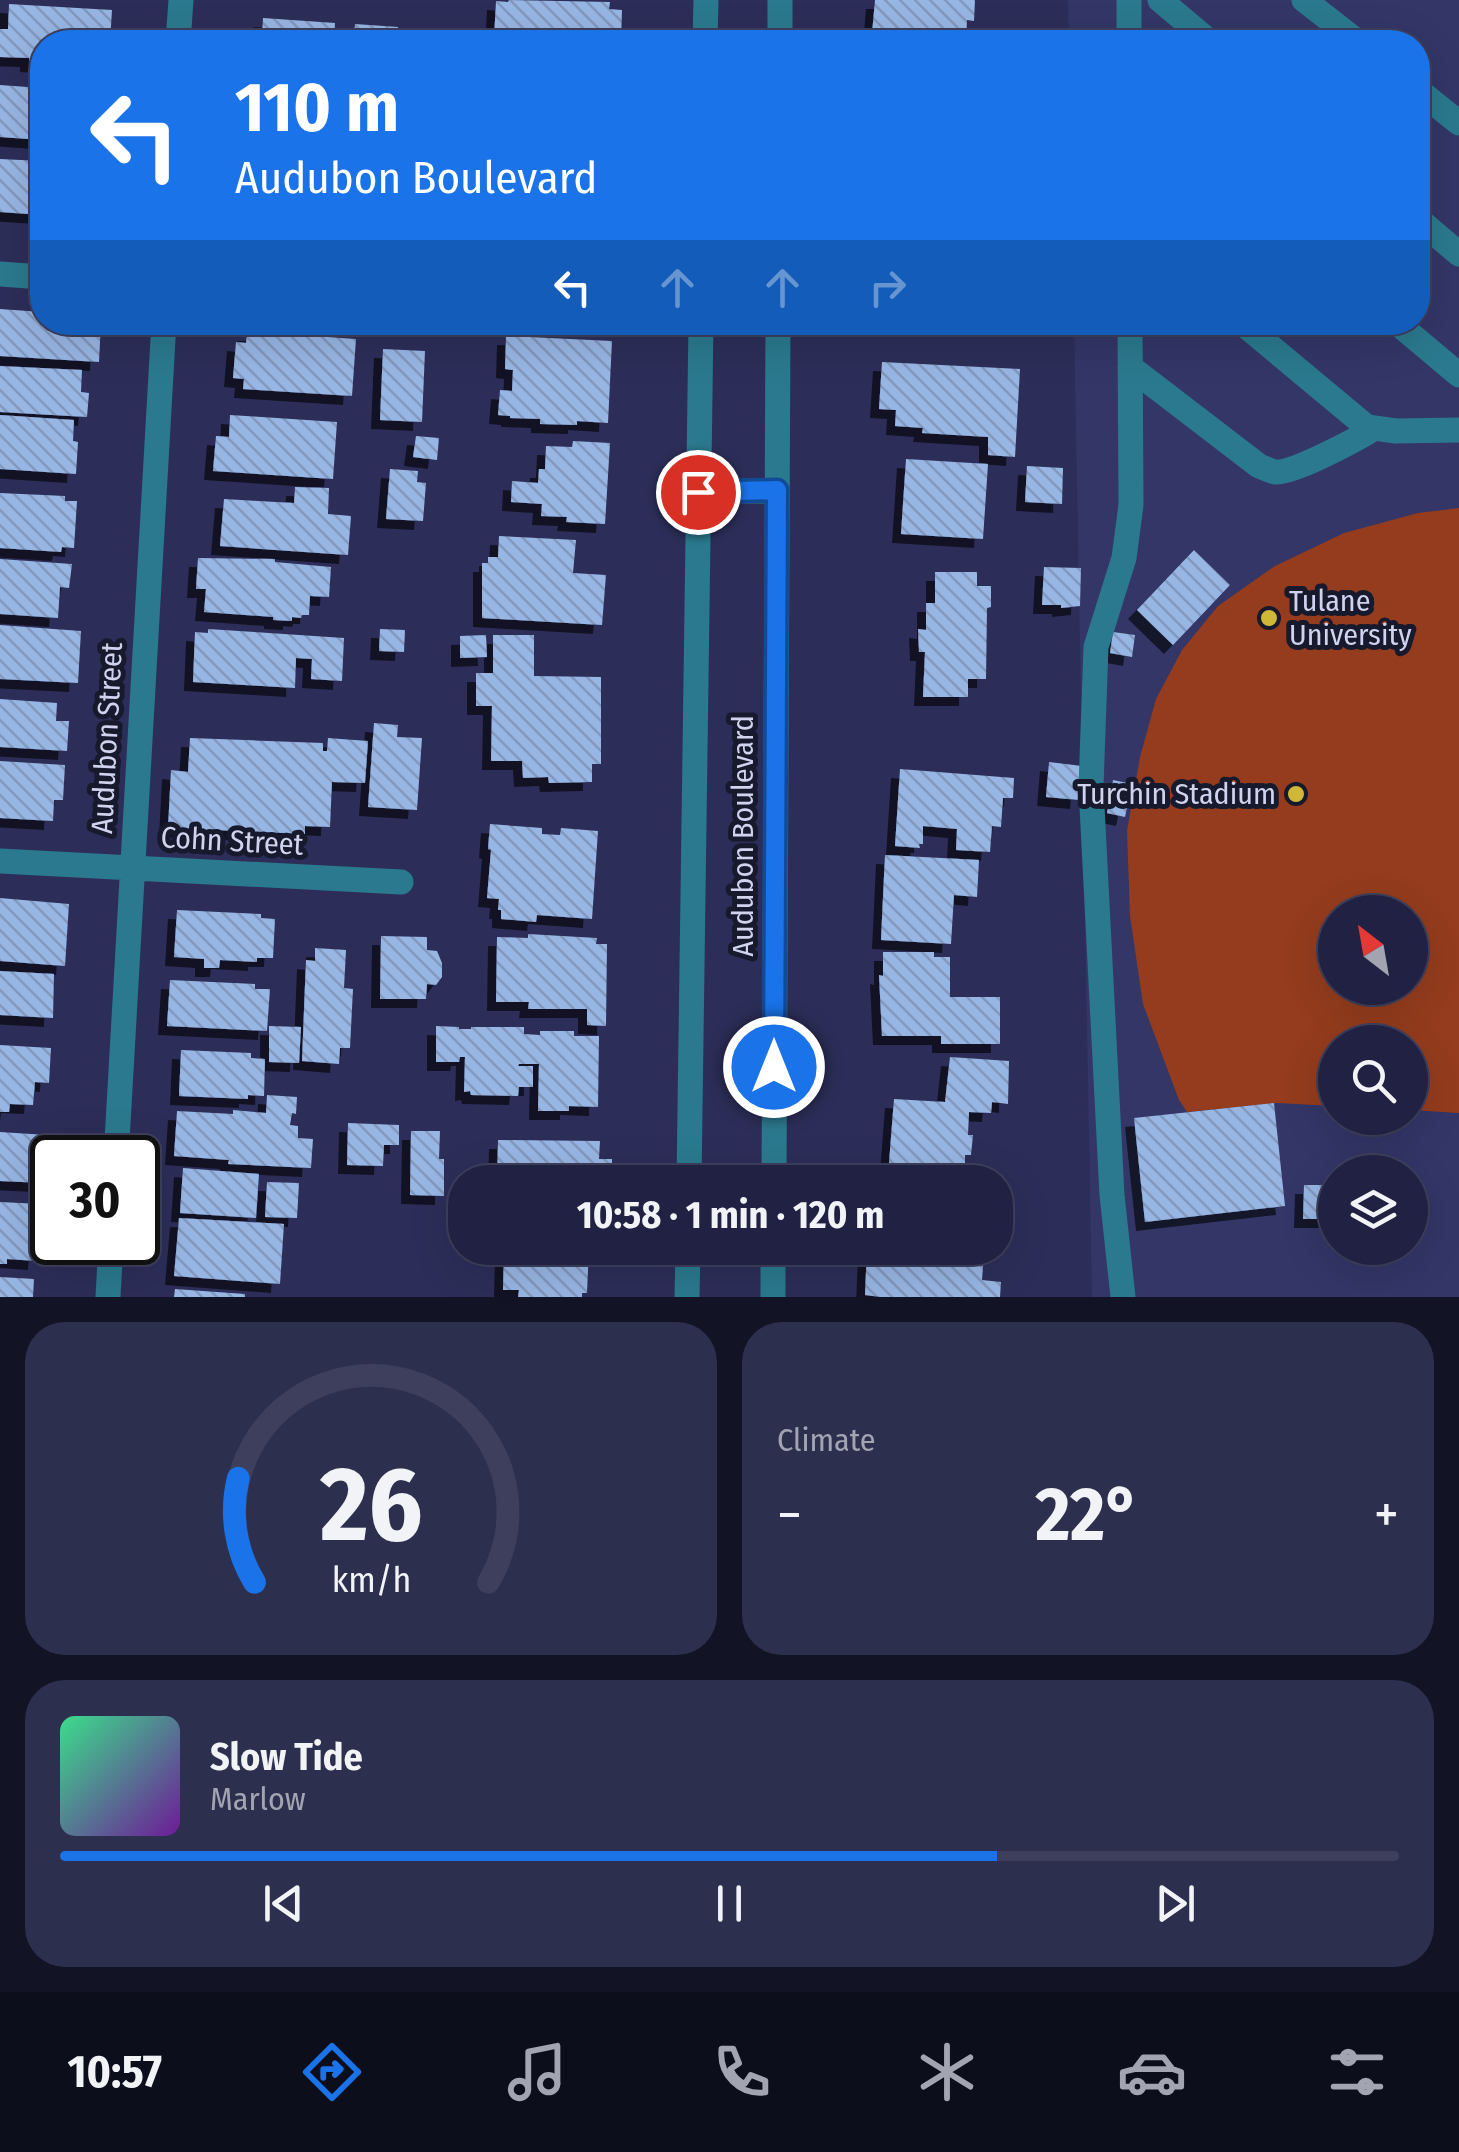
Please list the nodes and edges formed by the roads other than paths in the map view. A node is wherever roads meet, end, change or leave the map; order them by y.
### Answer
1 (181, 0) edge
2 (706, 0) edge
3 (780, 0) edge
4 (1130, 0) edge
5 (1160, 0) edge
6 (1304, 0) edge
7 (179, 30) edge
8 (706, 30) edge
9 (780, 30) edge
10 (1129, 30) edge
11 (1196, 30) edge
12 (1343, 30) edge
13 (1430, 99) edge
14 (1459, 122) edge
15 (1430, 229) edge
16 (1459, 254) edge
17 (0, 274) edge
18 (30, 276) edge
19 (163, 335) edge
20 (701, 335) edge
21 (778, 335) edge
22 (1130, 335) edge
23 (1258, 335) edge
24 (1411, 335) edge
25 (1130, 367) junction
26 (1459, 375) edge
27 (1375, 428) junction
28 (1459, 430) edge
29 (777, 490) junction
30 (698, 492) junction
31 (0, 861) edge
32 (132, 869) junction
33 (401, 882) dead end
34 (117, 1135) edge
35 (689, 1165) edge
36 (774, 1165) edge
37 (110, 1265) edge
38 (688, 1265) edge
39 (773, 1265) edge
40 (108, 1297) edge
41 (687, 1297) edge
42 (773, 1297) edge
43 (1123, 1297) edge

1 - 7 street
2 - 8 street
3 - 9 street
4 - 10 street
5 - 11 street
6 - 12 street
13 - 14 street
15 - 16 street
17 - 18 street
19 - 32 street, Audubon Street
20 - 30 street, Audubon Boulevard
21 - 29 street, Audubon Boulevard
22 - 25 street
23 - 27 street
24 - 26 street
25 - 27 street
25 - 43 street
27 - 28 street
29 - 30 street
29 - 36 street, Audubon Boulevard
30 - 35 street, Audubon Boulevard
31 - 32 street, Cohn Street
32 - 33 street, Cohn Street
32 - 34 street, Audubon Street
37 - 40 street
38 - 41 street
39 - 42 street

